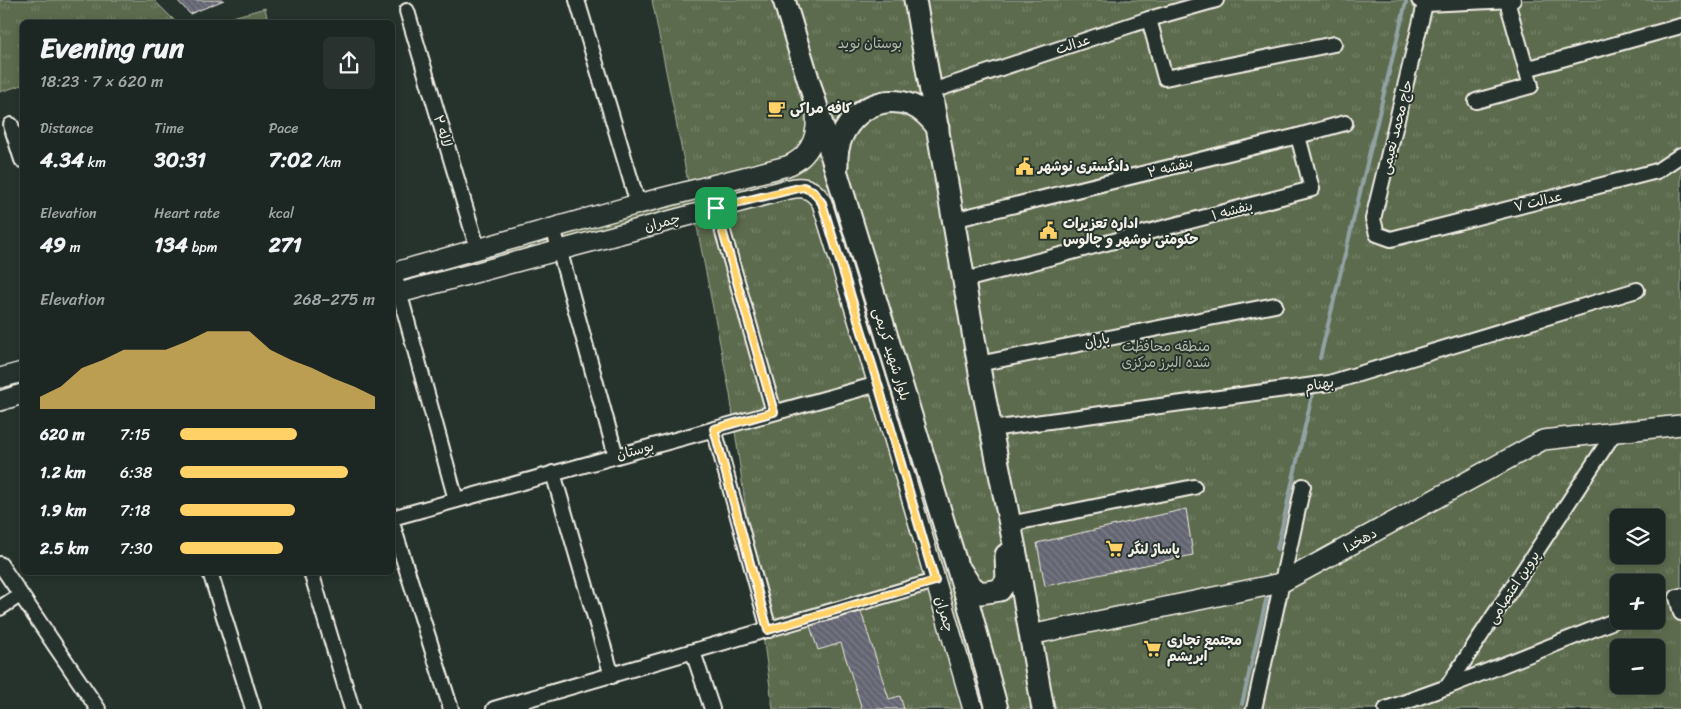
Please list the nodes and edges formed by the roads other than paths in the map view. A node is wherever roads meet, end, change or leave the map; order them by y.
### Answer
1 (577, 0) edge
2 (784, 0) edge
3 (915, 0) edge
4 (1216, 0) edge
5 (1510, 1) edge
6 (1422, 2) edge
7 (407, 11) dead end
8 (1148, 19) junction
9 (1681, 26) edge
10 (1334, 44) dead end
11 (1526, 69) junction
12 (932, 91) junction
13 (1476, 100) dead end
14 (816, 106) junction
15 (1345, 123) dead end
16 (11, 125) dead end
17 (938, 128) junction
18 (1298, 136) junction
19 (20, 154) edge
20 (1681, 155) edge
21 (838, 177) junction
22 (710, 186) junction
23 (638, 204) junction
24 (716, 208) junction
25 (953, 220) junction
26 (553, 227) junction
27 (1391, 239) joint
28 (558, 249) junction
29 (478, 250) junction
30 (395, 272) edge
31 (965, 280) junction
32 (1637, 290) dead end
33 (396, 294) edge
34 (1275, 305) dead end
35 (978, 364) junction
36 (20, 373) edge
37 (0, 378) edge
38 (878, 384) junction
39 (20, 395) edge
40 (0, 400) edge
41 (774, 412) junction
42 (1681, 425) edge
43 (714, 429) junction
44 (991, 429) junction
45 (1614, 433) junction
46 (616, 456) junction
47 (553, 473) junction
48 (1303, 486) dead end
49 (1194, 487) dead end
50 (1002, 490) junction
51 (456, 500) junction
52 (395, 517) edge
53 (1010, 524) junction
54 (395, 533) edge
55 (0, 564) edge
56 (957, 565) junction
57 (211, 575) edge
58 (312, 575) edge
59 (935, 581) junction
60 (1282, 583) junction
61 (20, 594) junction
62 (1681, 596) edge
63 (0, 608) edge
64 (1681, 613) edge
65 (1610, 623) edge
66 (768, 630) junction
67 (1030, 635) junction
68 (693, 652) junction
69 (612, 676) junction
70 (1447, 687) junction
71 (529, 704) edge
72 (94, 708) edge
73 (253, 709) edge
74 (352, 709) edge
75 (452, 709) edge
76 (494, 709) edge
77 (712, 709) edge
78 (973, 709) edge
79 (997, 709) edge
80 (1043, 709) edge
81 (1254, 709) edge
82 (1386, 709) edge

1 - 23 street
2 - 14 main road, بلوار شهید کریمی
3 - 12 main road
4 - 8 street, عدالت
5 - 6 street
5 - 11 street
6 - 27 street, حاج محمد نعیمی
7 - 29 street, لاله ۲
8 - 10 street
8 - 12 street, عدالت
9 - 11 street
11 - 13 street
12 - 17 main road
14 - 21 main road, بلوار شهید کریمی
14 - 22 street, چمران
15 - 18 street
16 - 19 street
17 - 21 main road
17 - 25 main road
18 - 25 street, بنفشه ۲
18 - 31 street, بنفشه ۱
20 - 27 street, ۷ عدالت
21 - 56 main road, بلوار شهید کریمی
22 - 23 street, چمران
22 - 24 street
23 - 26 street, چمران
24 - 28 street, چمران
24 - 38 street, چمران
24 - 41 street
25 - 31 main road
26 - 28 street
26 - 29 street, چمران
28 - 33 street, چمران
28 - 46 street
29 - 30 street, چمران
31 - 35 main road
32 - 44 street, بهنام
33 - 51 street
34 - 35 street, باران
35 - 44 main road
36 - 37 street
38 - 41 street, بوستان
38 - 59 street, چمران
39 - 40 street
41 - 43 street, بوستان
42 - 45 street, دهخدا
43 - 46 street, بوستان
43 - 66 street
44 - 50 main road
45 - 60 street, دهخدا
45 - 70 street, پروین اعتصامی
46 - 47 street, بوستان
47 - 51 street, بوستان
47 - 69 street
48 - 60 street
49 - 53 street
50 - 53 main road
50 - 56 main road
51 - 52 street, بوستان
53 - 67 main road
54 - 75 street
55 - 61 street
56 - 79 main road, بلوار شهید کریمی
57 - 73 street
58 - 74 street
59 - 66 street
59 - 78 street, چمران
60 - 67 street, دهخدا
60 - 81 street
61 - 63 street
61 - 72 street
62 - 64 street
65 - 70 street
66 - 68 street
67 - 80 main road
68 - 69 street
68 - 77 street
69 - 71 street
70 - 82 street
71 - 76 street

